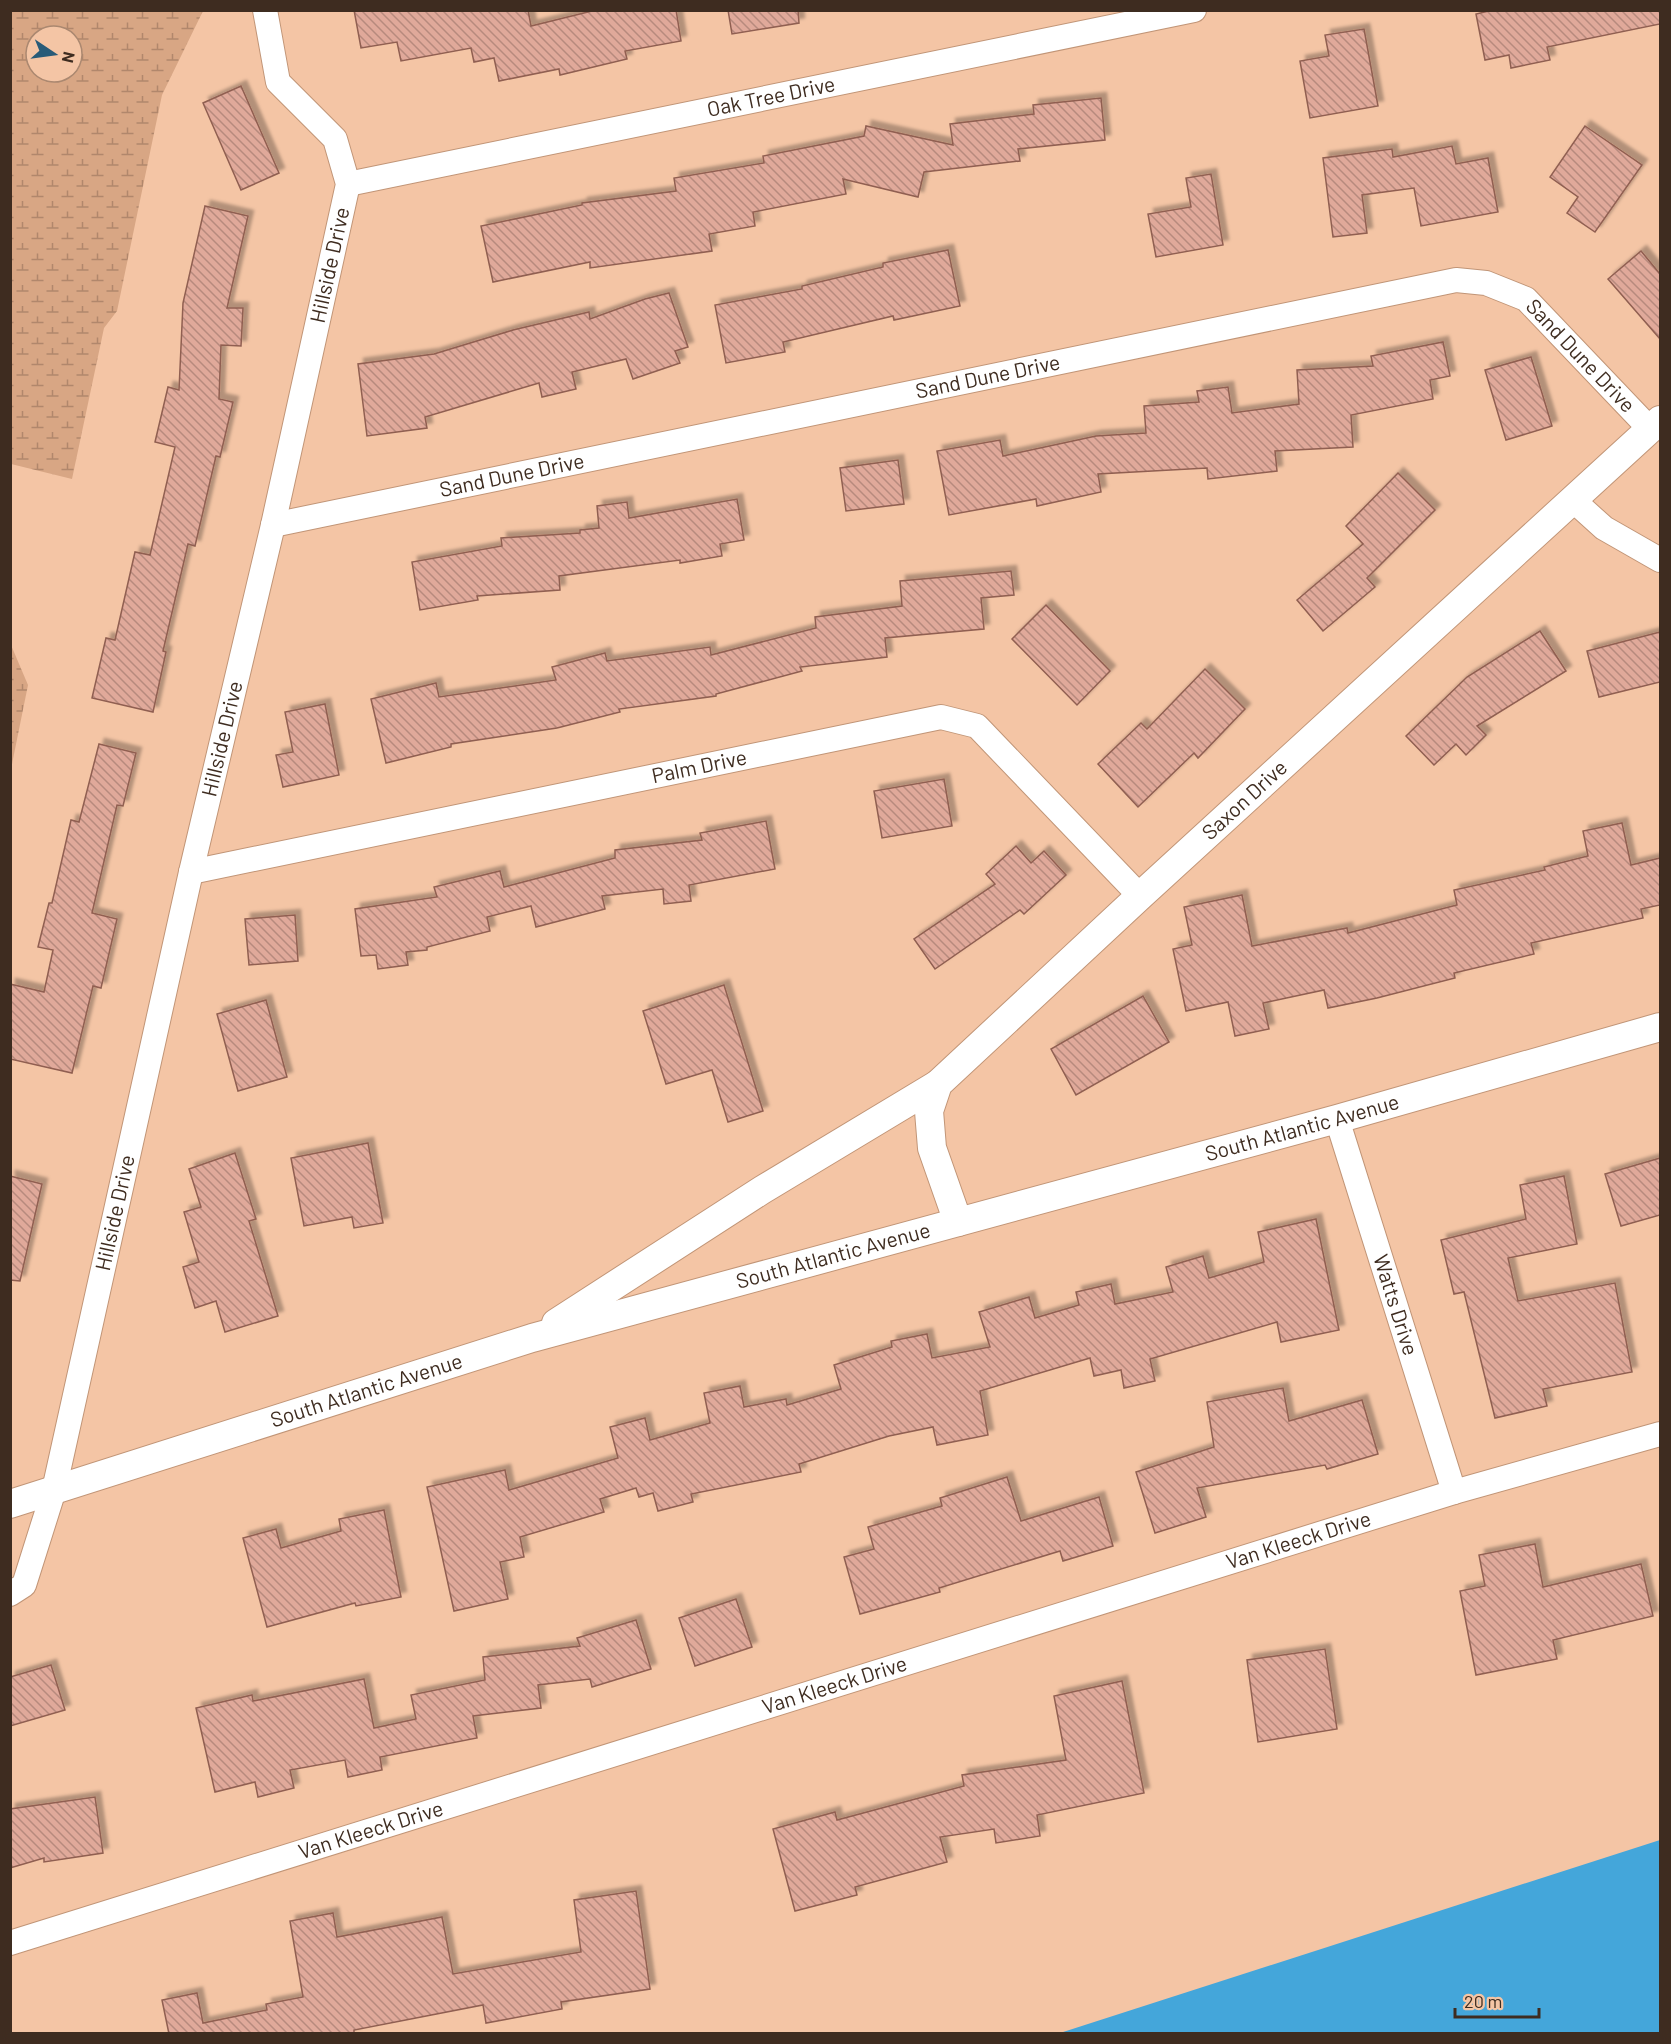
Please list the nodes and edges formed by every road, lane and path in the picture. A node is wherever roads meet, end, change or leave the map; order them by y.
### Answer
1 (265, 10) edge
2 (1194, 10) edge
3 (348, 184) junction
4 (1655, 425) edge
5 (1573, 500) junction
6 (273, 525) junction
7 (1660, 560) edge
8 (191, 872) junction
9 (1140, 896) junction
10 (1660, 1027) edge
11 (938, 1084) junction
12 (1338, 1119) junction
13 (958, 1222) junction
14 (532, 1338) junction
15 (1660, 1434) edge
16 (54, 1490) junction
17 (1454, 1492) junction
18 (10, 1504) edge
19 (10, 1594) edge
20 (10, 1943) edge

1 - 3 street, Hillside Drive
2 - 3 street, Oak Tree Drive
3 - 6 street, Hillside Drive
4 - 5 street, Saxon Drive
4 - 6 street, Sand Dune Drive
5 - 7 street
5 - 9 street, Saxon Drive
6 - 8 street, Hillside Drive
8 - 9 street, Palm Drive
8 - 16 street, Hillside Drive
9 - 11 street, Saxon Drive
10 - 12 street, South Atlantic Avenue
11 - 13 street, Saxon Drive
11 - 14 street
12 - 13 street, South Atlantic Avenue
12 - 17 street, Watts Drive
13 - 14 street, South Atlantic Avenue
14 - 16 street, South Atlantic Avenue
15 - 17 street, Van Kleeck Drive
16 - 18 street, South Atlantic Avenue
16 - 19 street
17 - 20 street, Van Kleeck Drive

